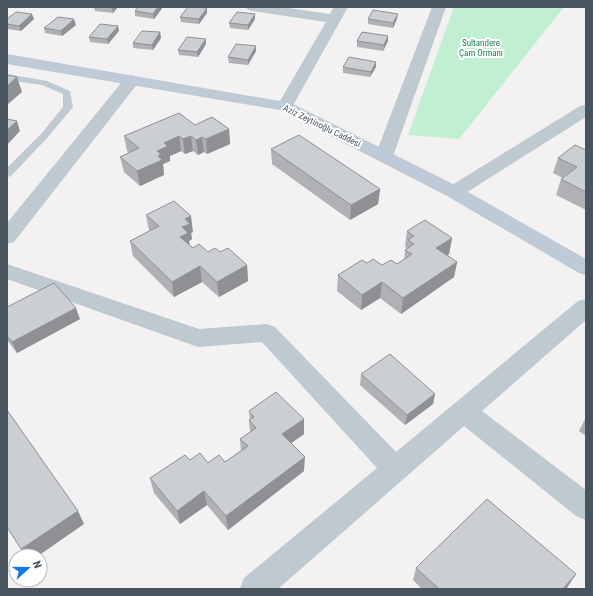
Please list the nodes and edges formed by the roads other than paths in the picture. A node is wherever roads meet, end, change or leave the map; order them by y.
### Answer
1 (253, 7) edge
2 (439, 7) edge
3 (338, 13) edge
4 (7, 59) edge
5 (7, 77) edge
6 (132, 80) junction
7 (285, 106) junction
8 (586, 110) edge
9 (384, 156) junction
10 (7, 174) edge
11 (454, 192) junction
12 (7, 237) edge
13 (586, 268) edge
14 (7, 271) edge
15 (586, 306) edge
16 (464, 411) junction
17 (395, 469) junction
18 (586, 507) edge
19 (254, 589) edge

1 - 3 street
2 - 9 street
3 - 7 street
4 - 6 main road, Aziz Zeytinoğlu Caddesi
5 - 10 lane
6 - 7 main road, Aziz Zeytinoğlu Caddesi
6 - 12 street
7 - 9 main road, Aziz Zeytinoğlu Caddesi
8 - 11 street
9 - 11 main road, Aziz Zeytinoğlu Caddesi
11 - 13 main road, Aziz Zeytinoğlu Caddesi
14 - 17 street
15 - 16 street
16 - 17 street
16 - 18 street
17 - 19 street

